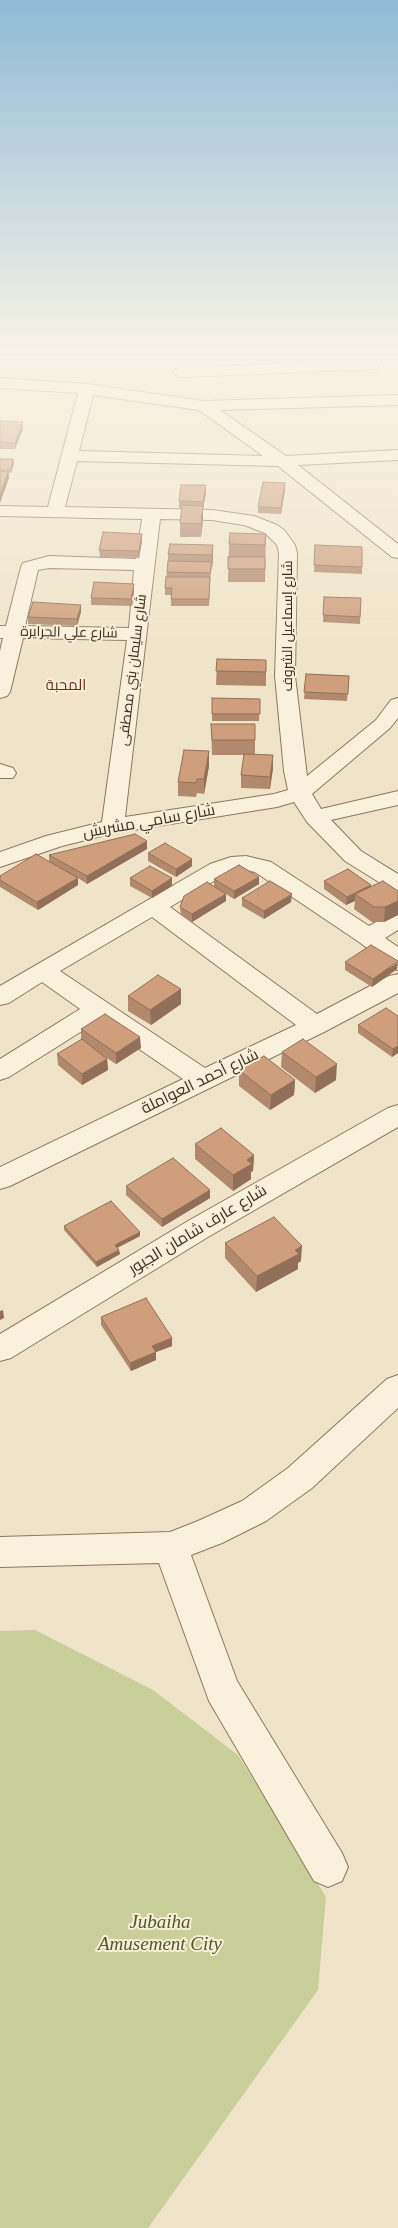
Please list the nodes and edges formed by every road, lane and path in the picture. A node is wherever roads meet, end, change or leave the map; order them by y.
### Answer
1 (68, 458) edge
2 (152, 458) edge
3 (278, 458) edge
4 (341, 458) edge
5 (282, 461) junction
6 (0, 511) edge
7 (55, 512) junction
8 (152, 514) junction
9 (398, 553) edge
10 (144, 565) junction
11 (8, 632) edge
12 (138, 634) junction
13 (0, 692) edge
14 (398, 704) edge
15 (390, 721) edge
16 (300, 792) junction
17 (398, 798) edge
18 (315, 817) junction
19 (113, 826) junction
20 (0, 860) edge
21 (398, 884) edge
22 (154, 907) junction
23 (398, 920) edge
24 (368, 937) junction
25 (398, 962) edge
26 (42, 971) junction
27 (398, 982) edge
28 (0, 997) edge
29 (98, 1010) junction
30 (315, 1026) junction
31 (0, 1071) edge
32 (203, 1080) junction
33 (398, 1115) edge
34 (0, 1179) edge
35 (0, 1349) edge
36 (398, 1388) edge
37 (171, 1547) junction
38 (0, 1552) edge
39 (328, 1867) dead end

1 - 7 street
2 - 5 street
3 - 5 street
4 - 5 street
5 - 9 street
6 - 7 street, شارع إسماعيل الشروف
7 - 8 street, شارع إسماعيل الشروف
8 - 10 street, شارع سليمان بني مصطفى
8 - 16 street, شارع إسماعيل الشروف
10 - 11 street
10 - 12 street, شارع سليمان بني مصطفى
11 - 12 street, شارع علي الجرايرة
11 - 13 street
12 - 19 street, شارع سليمان بني مصطفى
14 - 15 street
15 - 16 street
16 - 18 street, شارع إسماعيل الشروف
16 - 19 street, شارع سامي مشربش
17 - 18 street
18 - 21 street, شارع إسماعيل الشروف
19 - 20 street, شارع سامي مشربش
22 - 24 street
22 - 26 street
22 - 30 street
23 - 24 street
24 - 25 street
26 - 28 street
26 - 29 street
27 - 30 street, شارع أحمد العواملة
29 - 31 street
29 - 32 street
30 - 32 street, شارع أحمد العواملة
32 - 34 street, شارع أحمد العواملة
33 - 35 street, شارع عارف شامان الجبور
36 - 37 street
37 - 38 street
37 - 39 street

